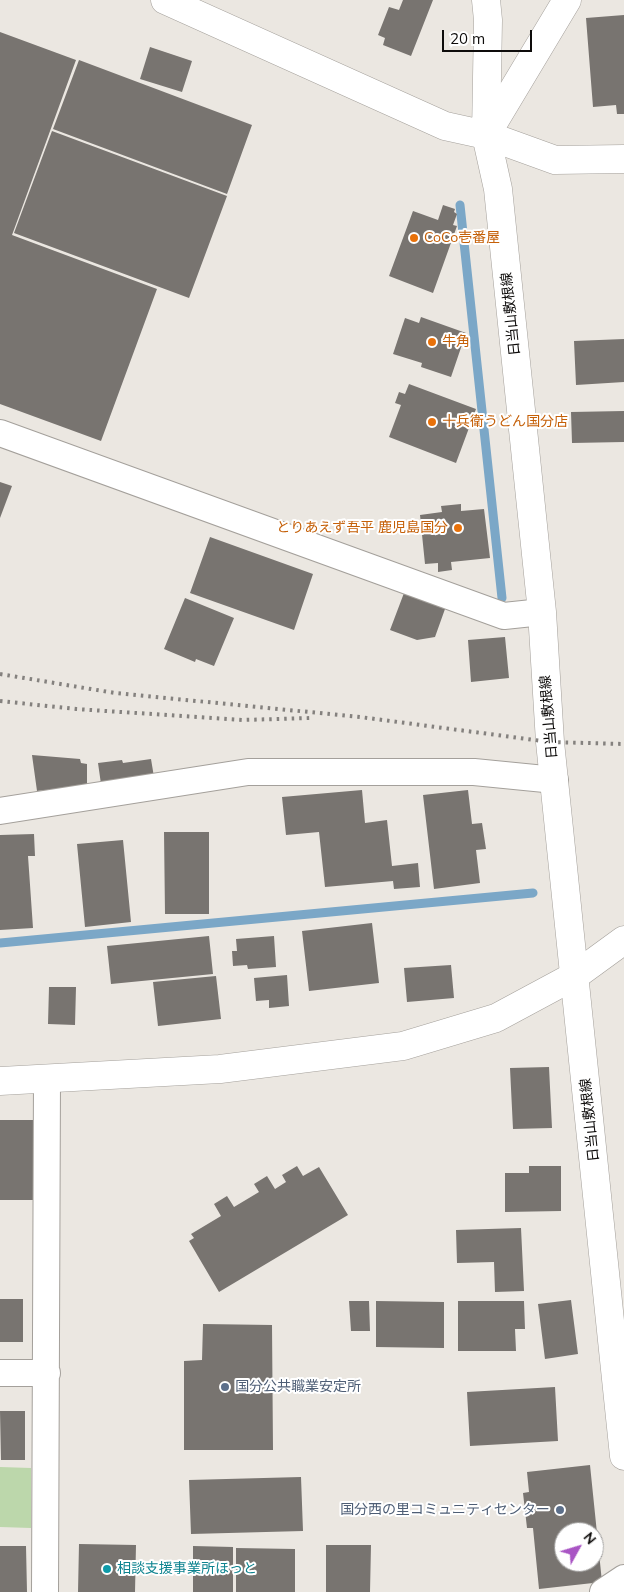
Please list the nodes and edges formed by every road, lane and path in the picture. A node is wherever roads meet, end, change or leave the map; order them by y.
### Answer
1 (165, 0) edge
2 (486, 0) edge
3 (567, 0) edge
4 (486, 135) junction
5 (624, 159) edge
6 (0, 433) edge
7 (542, 612) junction
8 (555, 780) junction
9 (0, 811) edge
10 (624, 940) edge
11 (576, 975) junction
12 (47, 1079) junction
13 (0, 1081) edge
14 (0, 1373) edge
15 (47, 1374) junction
16 (624, 1456) edge
17 (624, 1578) edge
18 (45, 1592) edge
19 (604, 1592) edge

1 - 4 main road
2 - 4 main road, 日当山敷根線
3 - 4 main road
4 - 5 main road
4 - 7 main road, 日当山敷根線
6 - 7 street
7 - 8 main road, 日当山敷根線
8 - 9 street
8 - 11 main road, 日当山敷根線
10 - 11 main road
11 - 12 main road
11 - 16 main road, 日当山敷根線
12 - 13 main road
12 - 15 street
14 - 15 street
15 - 18 street
17 - 19 street

